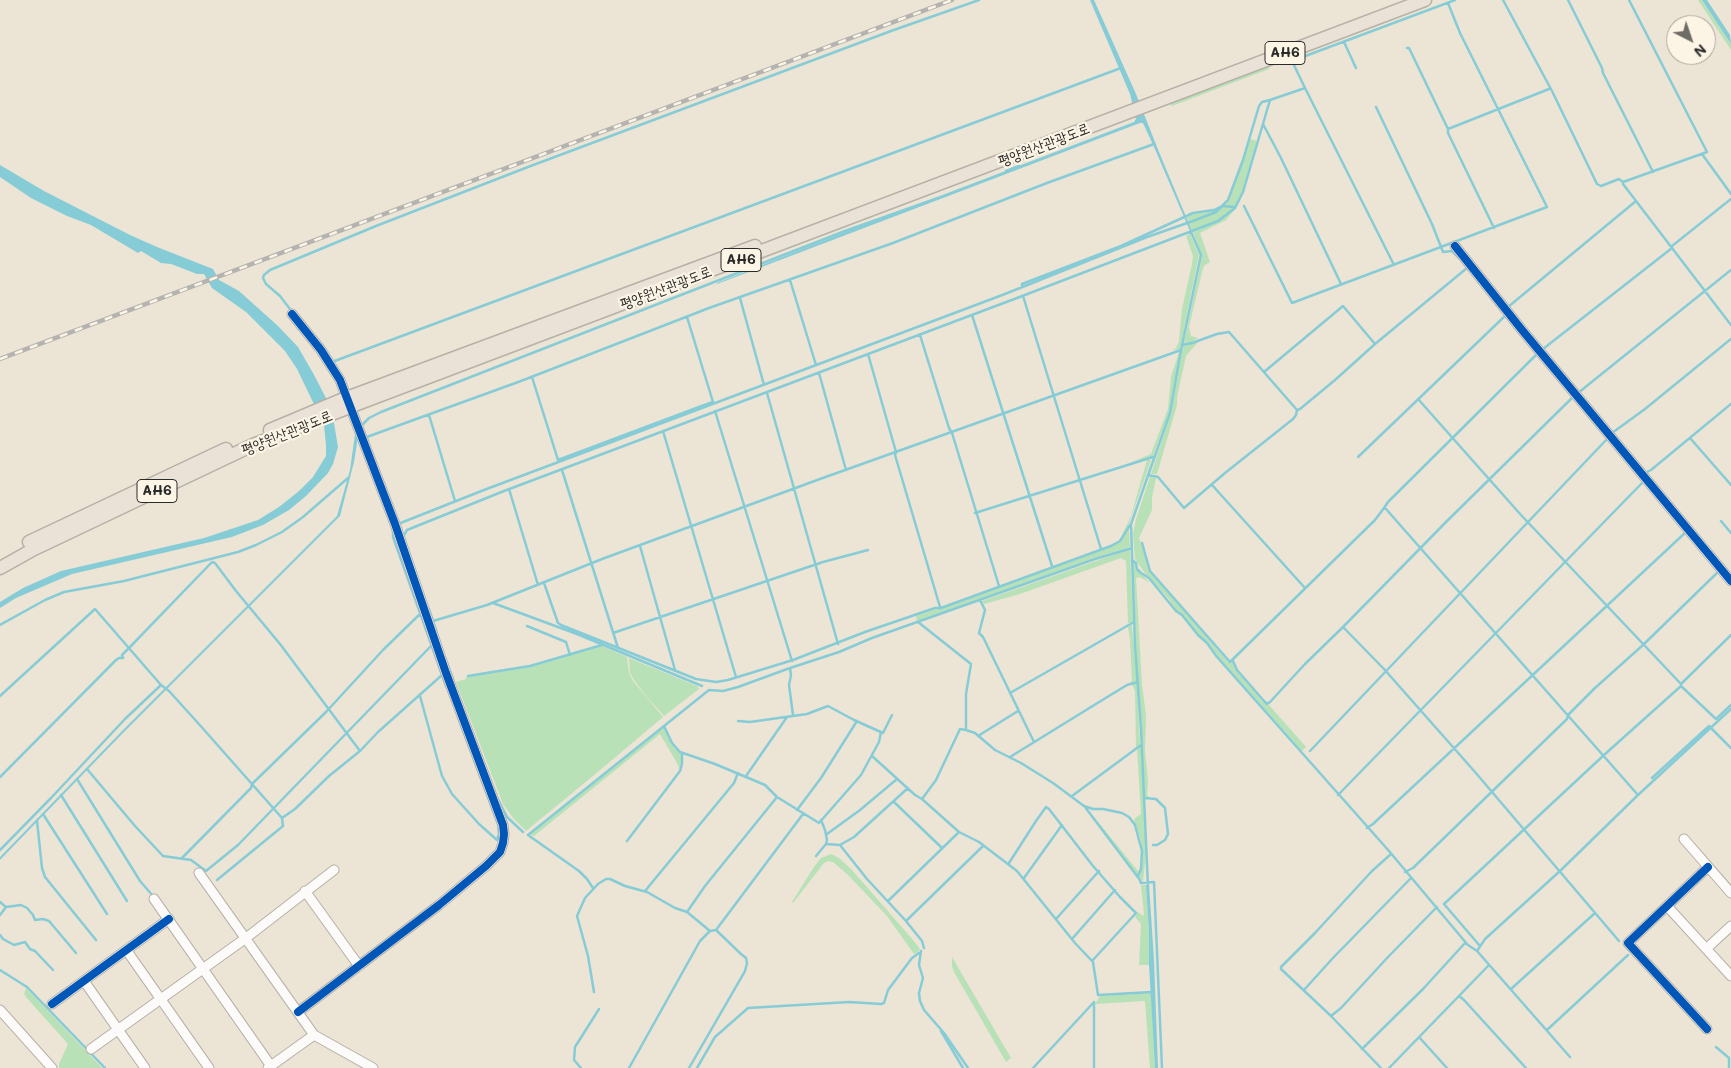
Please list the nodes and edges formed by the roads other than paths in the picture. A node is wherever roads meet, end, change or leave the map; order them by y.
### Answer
1 (1407, 0) edge
2 (1425, 0) edge
3 (1145, 103) junction
4 (1455, 246) dead end
5 (292, 314) dead end
6 (314, 416) junction
7 (0, 558) edge
8 (0, 568) edge
9 (1731, 581) edge
10 (1684, 840) dead end
11 (1708, 867) junction
12 (334, 870) dead end
13 (200, 874) dead end
14 (305, 891) junction
15 (1731, 893) edge
16 (154, 900) dead end
17 (1666, 906) junction
18 (169, 919) junction
19 (1731, 926) edge
20 (246, 938) junction
21 (1706, 949) junction
22 (127, 951) junction
23 (359, 966) junction
24 (203, 968) junction
25 (1731, 976) edge
26 (84, 981) junction
27 (161, 998) junction
28 (52, 1004) dead end
29 (0, 1010) edge
30 (298, 1012) junction
31 (118, 1029) junction
32 (1707, 1029) dead end
33 (314, 1035) junction
34 (91, 1049) dead end
35 (270, 1067) edge
36 (52, 1068) edge
37 (145, 1068) edge
38 (209, 1068) edge
39 (373, 1068) edge

1 - 3 highway
2 - 3 highway, 평양원산관광도로 / AH6
3 - 6 highway, 평양원산관광도로 / AH6
4 - 9 street
5 - 23 street
6 - 7 highway
6 - 8 highway, 평양원산관광도로 / AH6
10 - 11 street
11 - 15 street
11 - 17 street
12 - 14 street
13 - 20 street
14 - 20 street
14 - 23 street
16 - 18 street
17 - 21 street
17 - 32 street
18 - 22 street
18 - 24 street
19 - 21 street
20 - 24 street
20 - 30 street
21 - 25 street
22 - 26 street
22 - 27 street
23 - 30 street
24 - 27 street
24 - 35 street
26 - 28 street
26 - 31 street
27 - 31 street
27 - 38 street
29 - 36 street
30 - 33 street
31 - 34 street
31 - 37 street
33 - 35 street
33 - 39 street

